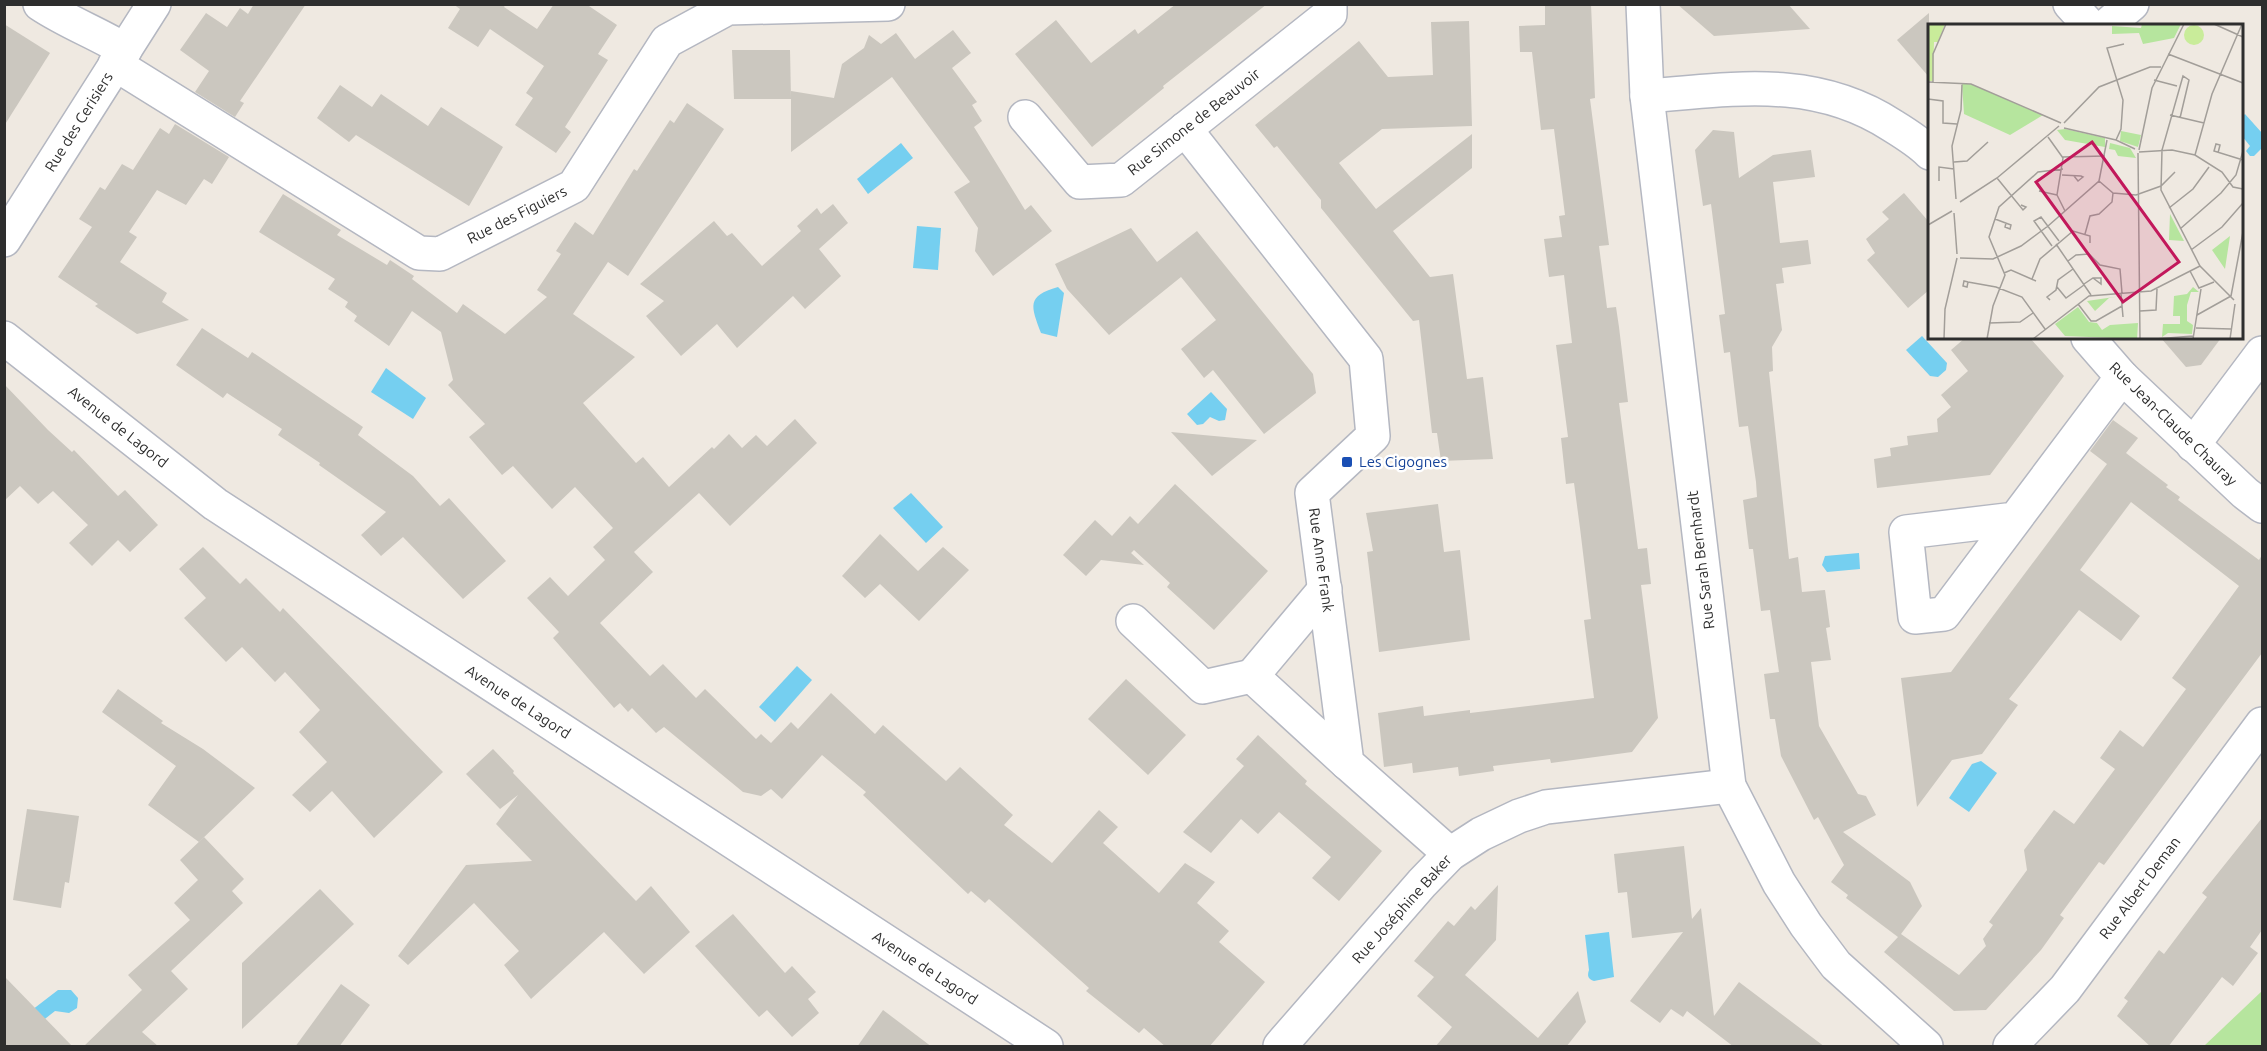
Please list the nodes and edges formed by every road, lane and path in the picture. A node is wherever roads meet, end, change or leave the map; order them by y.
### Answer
1 (40, 4) edge
2 (154, 4) edge
3 (888, 4) edge
4 (1330, 4) edge
5 (1643, 4) edge
6 (2132, 4) edge
7 (2108, 24) edge
8 (120, 57) junction
9 (1647, 96) junction
10 (1025, 117) dead end
11 (1185, 129) junction
12 (1927, 146) edge
13 (4, 240) edge
14 (4, 338) edge
15 (2089, 339) edge
16 (2262, 353) edge
17 (2122, 377) junction
18 (2193, 445) junction
19 (2262, 506) edge
20 (2015, 519) dead end
21 (1325, 589) junction
22 (1133, 621) dead end
23 (1252, 676) junction
24 (2262, 724) edge
25 (1347, 764) junction
26 (1729, 786) junction
27 (1450, 854) junction
28 (1046, 1047) edge
29 (1280, 1047) edge
30 (1926, 1047) edge
31 (2010, 1047) edge

1 - 8 street, Rue des Figuiers
2 - 8 street, Rue des Cerisiers
3 - 8 street, Rue des Figuiers
4 - 11 street, Rue Simone de Beauvoir
5 - 9 street, Rue Sarah Bernhardt
6 - 7 street
8 - 13 street, Rue des Cerisiers
9 - 12 street
9 - 26 street, Rue Sarah Bernhardt
10 - 11 street, Rue Simone de Beauvoir
11 - 21 street, Rue Anne Frank
14 - 28 street, Avenue de Lagord
15 - 17 street, Rue Jean-Claude Chauray
16 - 18 street
17 - 18 street, Rue Jean-Claude Chauray
17 - 20 street
18 - 19 street, Rue Jean-Claude Chauray
21 - 23 street
21 - 25 street, Rue Anne Frank
22 - 23 street
23 - 25 street
24 - 31 street, Rue Albert Deman
25 - 27 street
26 - 27 street, Rue Joséphine Baker
26 - 30 street, Rue Sarah Bernhardt
27 - 29 street, Rue Joséphine Baker

